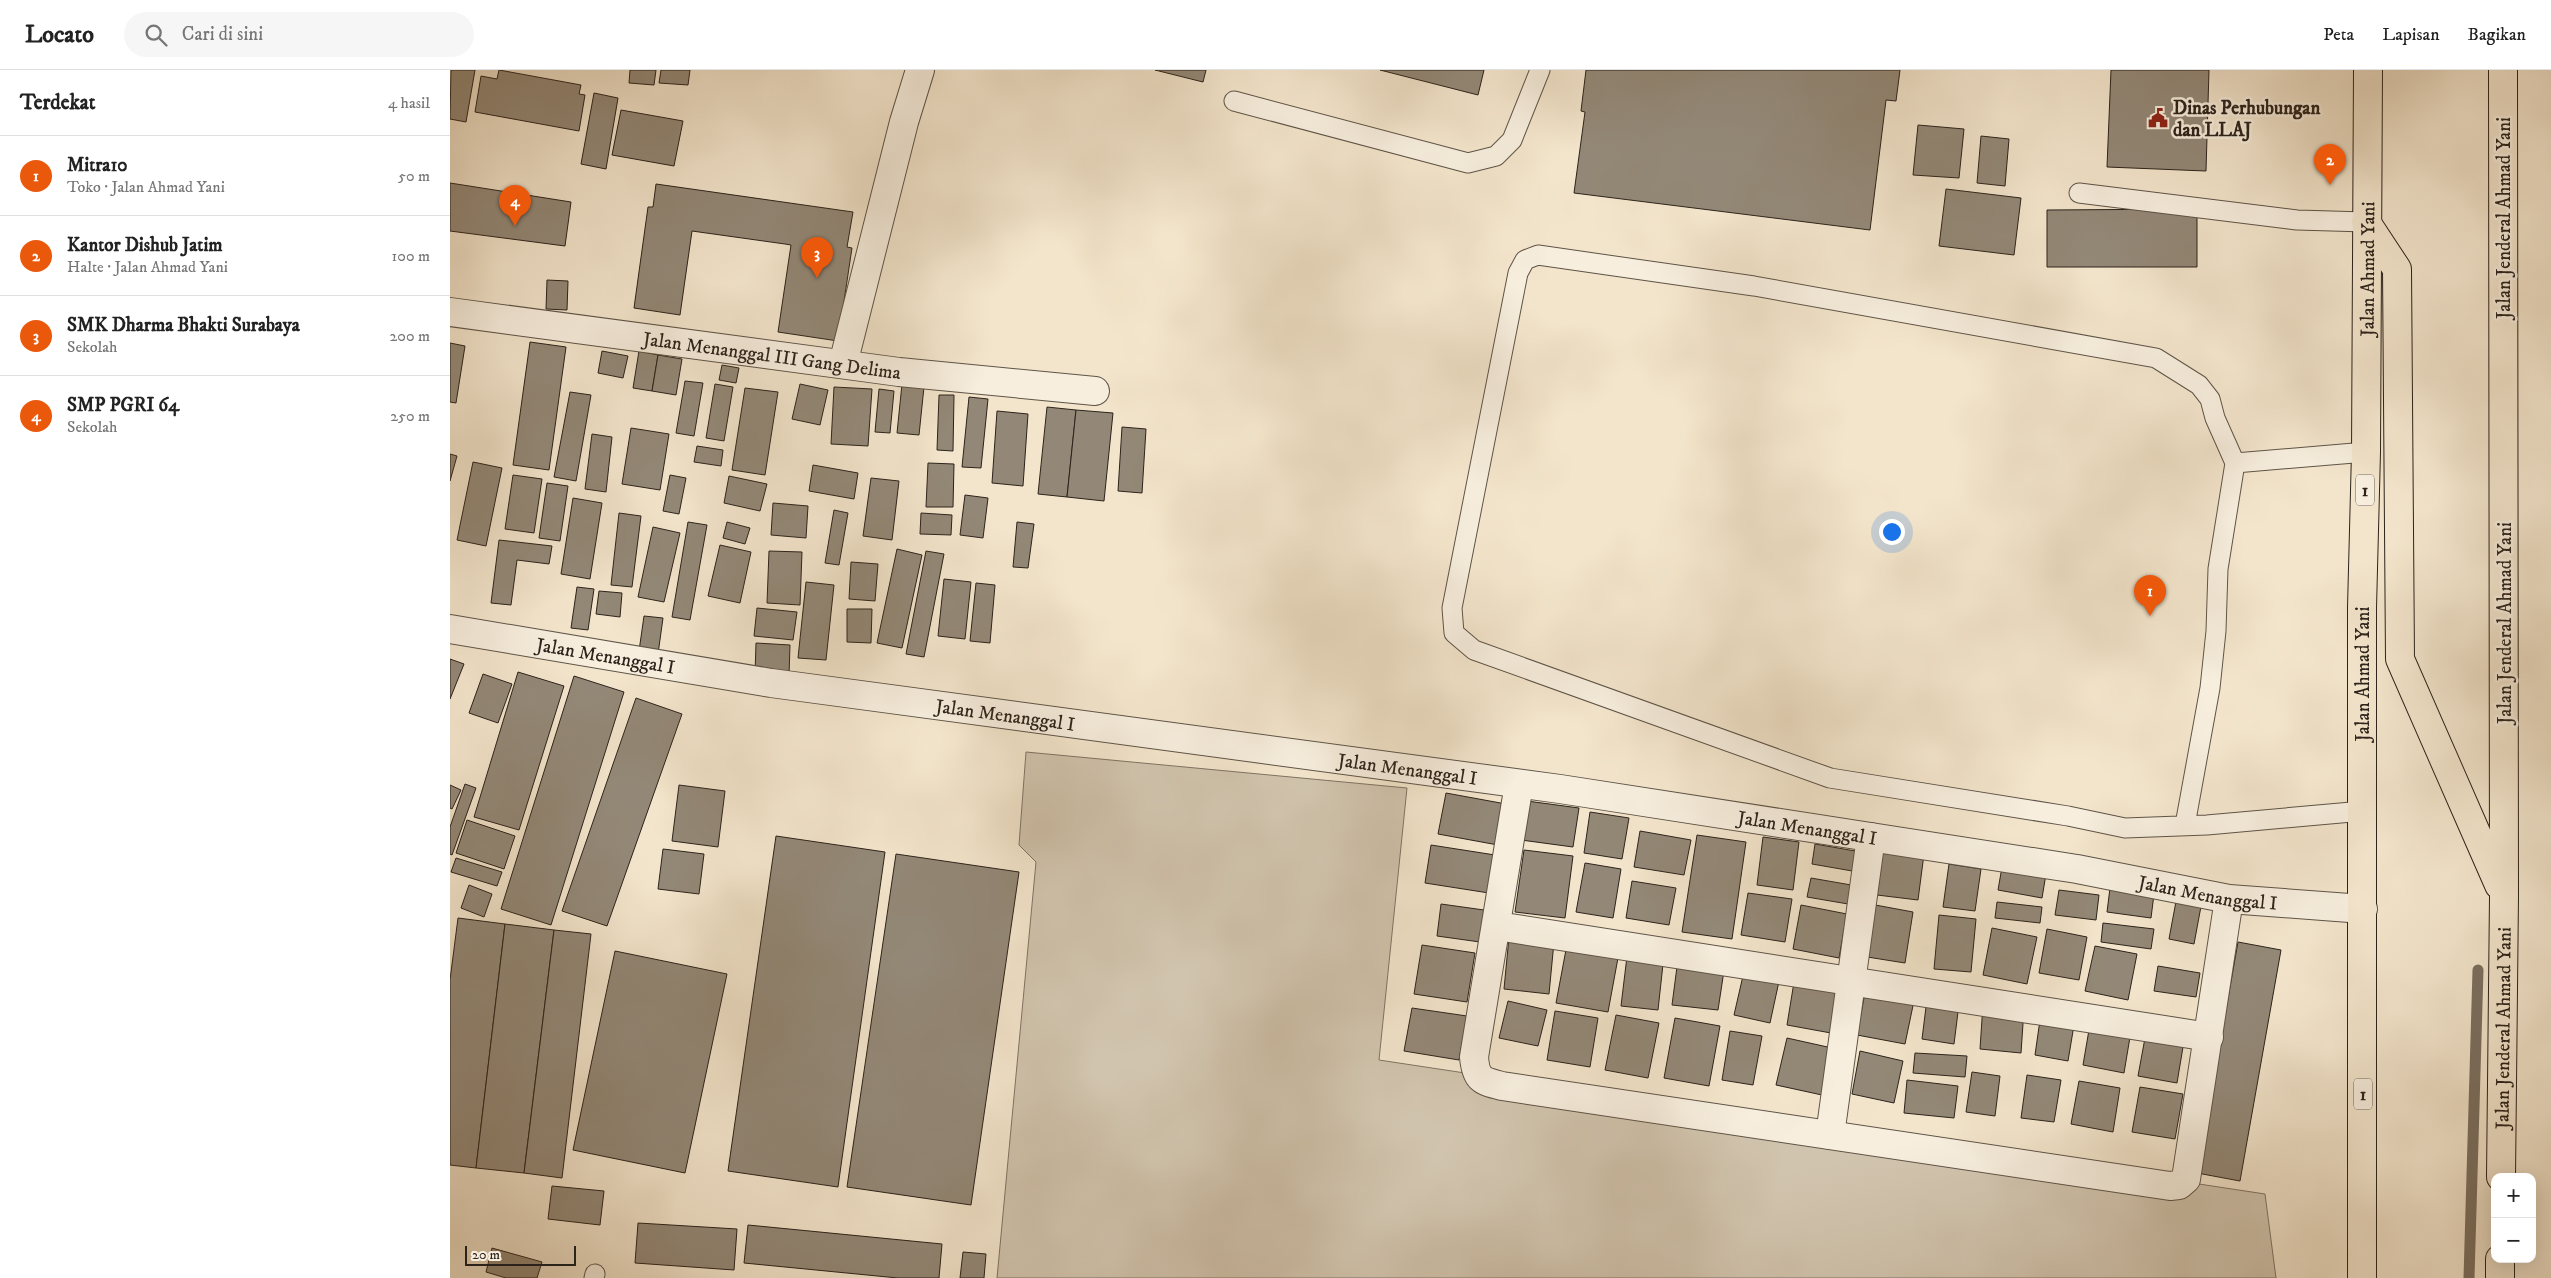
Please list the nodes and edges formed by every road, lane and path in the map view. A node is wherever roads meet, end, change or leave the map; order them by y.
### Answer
1 (920, 70) edge
2 (1540, 70) edge
3 (2368, 70) edge
4 (2503, 70) edge
5 (1234, 101) dead end
6 (2079, 193) dead end
7 (2366, 222) junction
8 (450, 312) edge
9 (843, 364) junction
10 (1095, 391) dead end
11 (2366, 452) junction
12 (2235, 463) junction
13 (450, 629) edge
14 (1519, 784) junction
15 (2363, 811) junction
16 (2184, 824) junction
17 (1871, 837) junction
18 (2504, 896) junction
19 (2229, 899) junction
20 (2363, 909) junction
21 (1497, 926) junction
22 (1850, 981) junction
23 (2209, 1037) junction
24 (1830, 1135) junction
25 (2501, 1173) edge
26 (2500, 1263) edge
27 (2362, 1278) edge
28 (2500, 1278) edge

1 - 9 street
2 - 5 lane
3 - 7 highway, Jalan Ahmad Yani / 1
4 - 18 highway, Jalan Jenderal Ahmad Yani
6 - 7 lane
7 - 11 highway, Jalan Ahmad Yani / 1
7 - 18 highway
8 - 9 street, Jalan Menanggal III Gang Delima
9 - 10 street, Jalan Menanggal III Gang Delima
11 - 12 lane
11 - 15 highway, Jalan Ahmad Yani / 1
12 - 16 lane
12 - 16 lane
13 - 14 street, Jalan Menanggal I
14 - 17 street, Jalan Menanggal I
14 - 21 street
15 - 16 lane
15 - 20 highway, Jalan Ahmad Yani / 1
17 - 19 street, Jalan Menanggal I
17 - 22 street
18 - 25 highway, Jalan Jenderal Ahmad Yani
19 - 20 street, Jalan Menanggal I
19 - 23 street
20 - 27 highway, Jalan Ahmad Yani / 1
21 - 22 street
21 - 24 street
22 - 23 street
22 - 24 street
23 - 24 street
26 - 28 highway

